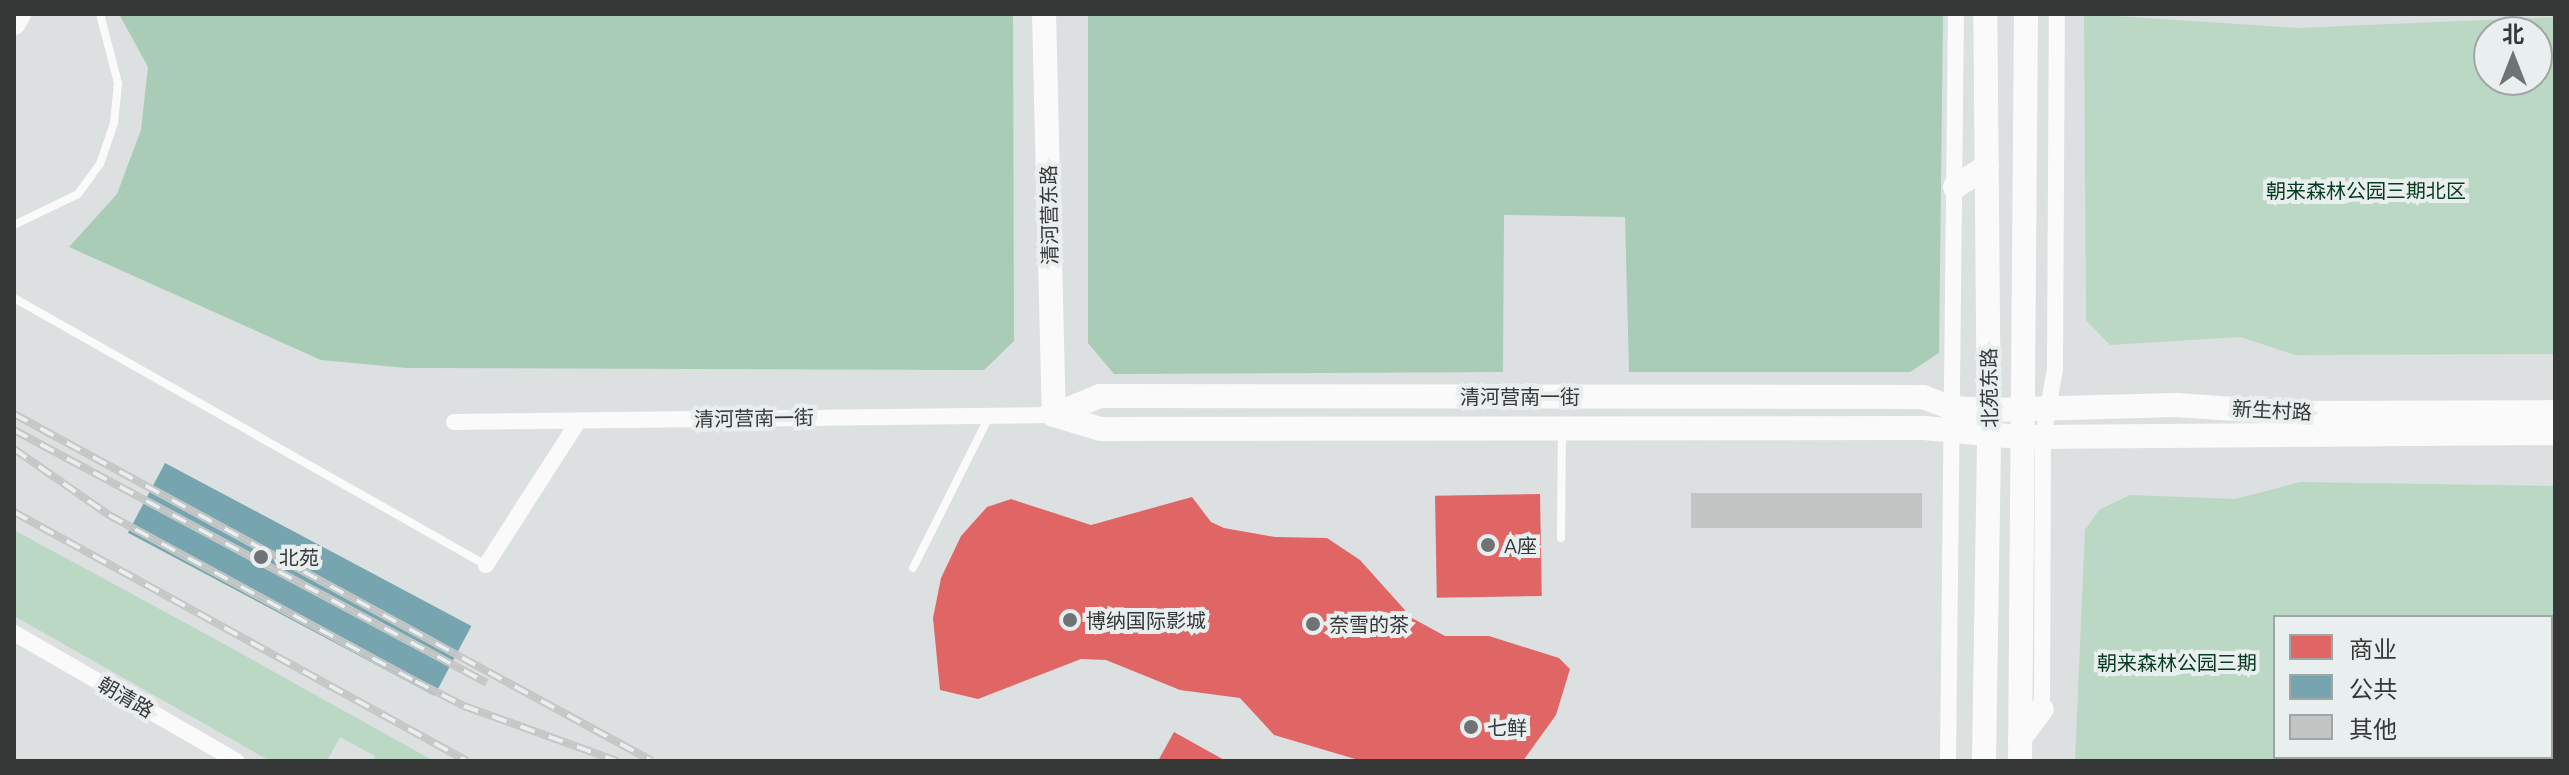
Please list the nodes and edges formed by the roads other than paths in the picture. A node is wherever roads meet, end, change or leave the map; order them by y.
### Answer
1 (19, 14) edge
2 (100, 14) edge
3 (1044, 14) edge
4 (1956, 14) edge
5 (1985, 14) edge
6 (2026, 14) edge
7 (2057, 14) edge
8 (14, 23) edge
9 (1987, 166) junction
10 (1955, 187) junction
11 (14, 225) edge
12 (14, 298) edge
13 (2019, 409) junction
14 (2047, 409) junction
15 (1989, 410) junction
16 (2555, 412) edge
17 (1054, 415) junction
18 (989, 416) junction
19 (579, 420) junction
20 (1952, 420) junction
21 (454, 422) dead end
22 (1562, 429) junction
23 (2555, 433) edge
24 (1989, 436) junction
25 (2031, 437) junction
26 (1561, 538) dead end
27 (486, 565) joint
28 (913, 568) dead end
29 (14, 633) edge
30 (2042, 709) joint
31 (2020, 749) edge
32 (237, 761) edge
33 (1948, 761) edge
34 (1984, 761) edge

1 - 8 main road
2 - 11 lane
3 - 17 main road, 清河营东路
4 - 10 street
5 - 9 main road, 北苑东路
6 - 13 main road, 北苑东路
7 - 14 street
9 - 10 main road
9 - 15 main road, 北苑东路
10 - 20 street
12 - 27 lane
13 - 14 main road, 新生村路
13 - 15 main road, 新生村路
13 - 25 main road, 北苑东路
14 - 16 main road, 新生村路
14 - 25 street
15 - 20 main road, 清河营南一街
15 - 24 main road, 北苑东路
17 - 18 street, 清河营南一街
17 - 20 main road, 清河营南一街
17 - 22 main road, 清河营南一街
18 - 19 street, 清河营南一街
18 - 28 lane
19 - 21 street, 清河营南一街
19 - 27 street
20 - 22 main road, 清河营南一街
20 - 24 main road, 清河营南一街
20 - 33 street
22 - 26 lane
23 - 25 main road, 新生村路
24 - 25 main road, 新生村路
24 - 34 main road, 北苑东路
25 - 30 street
25 - 31 main road, 北苑东路
29 - 32 street, 朝清路
30 - 31 main road

